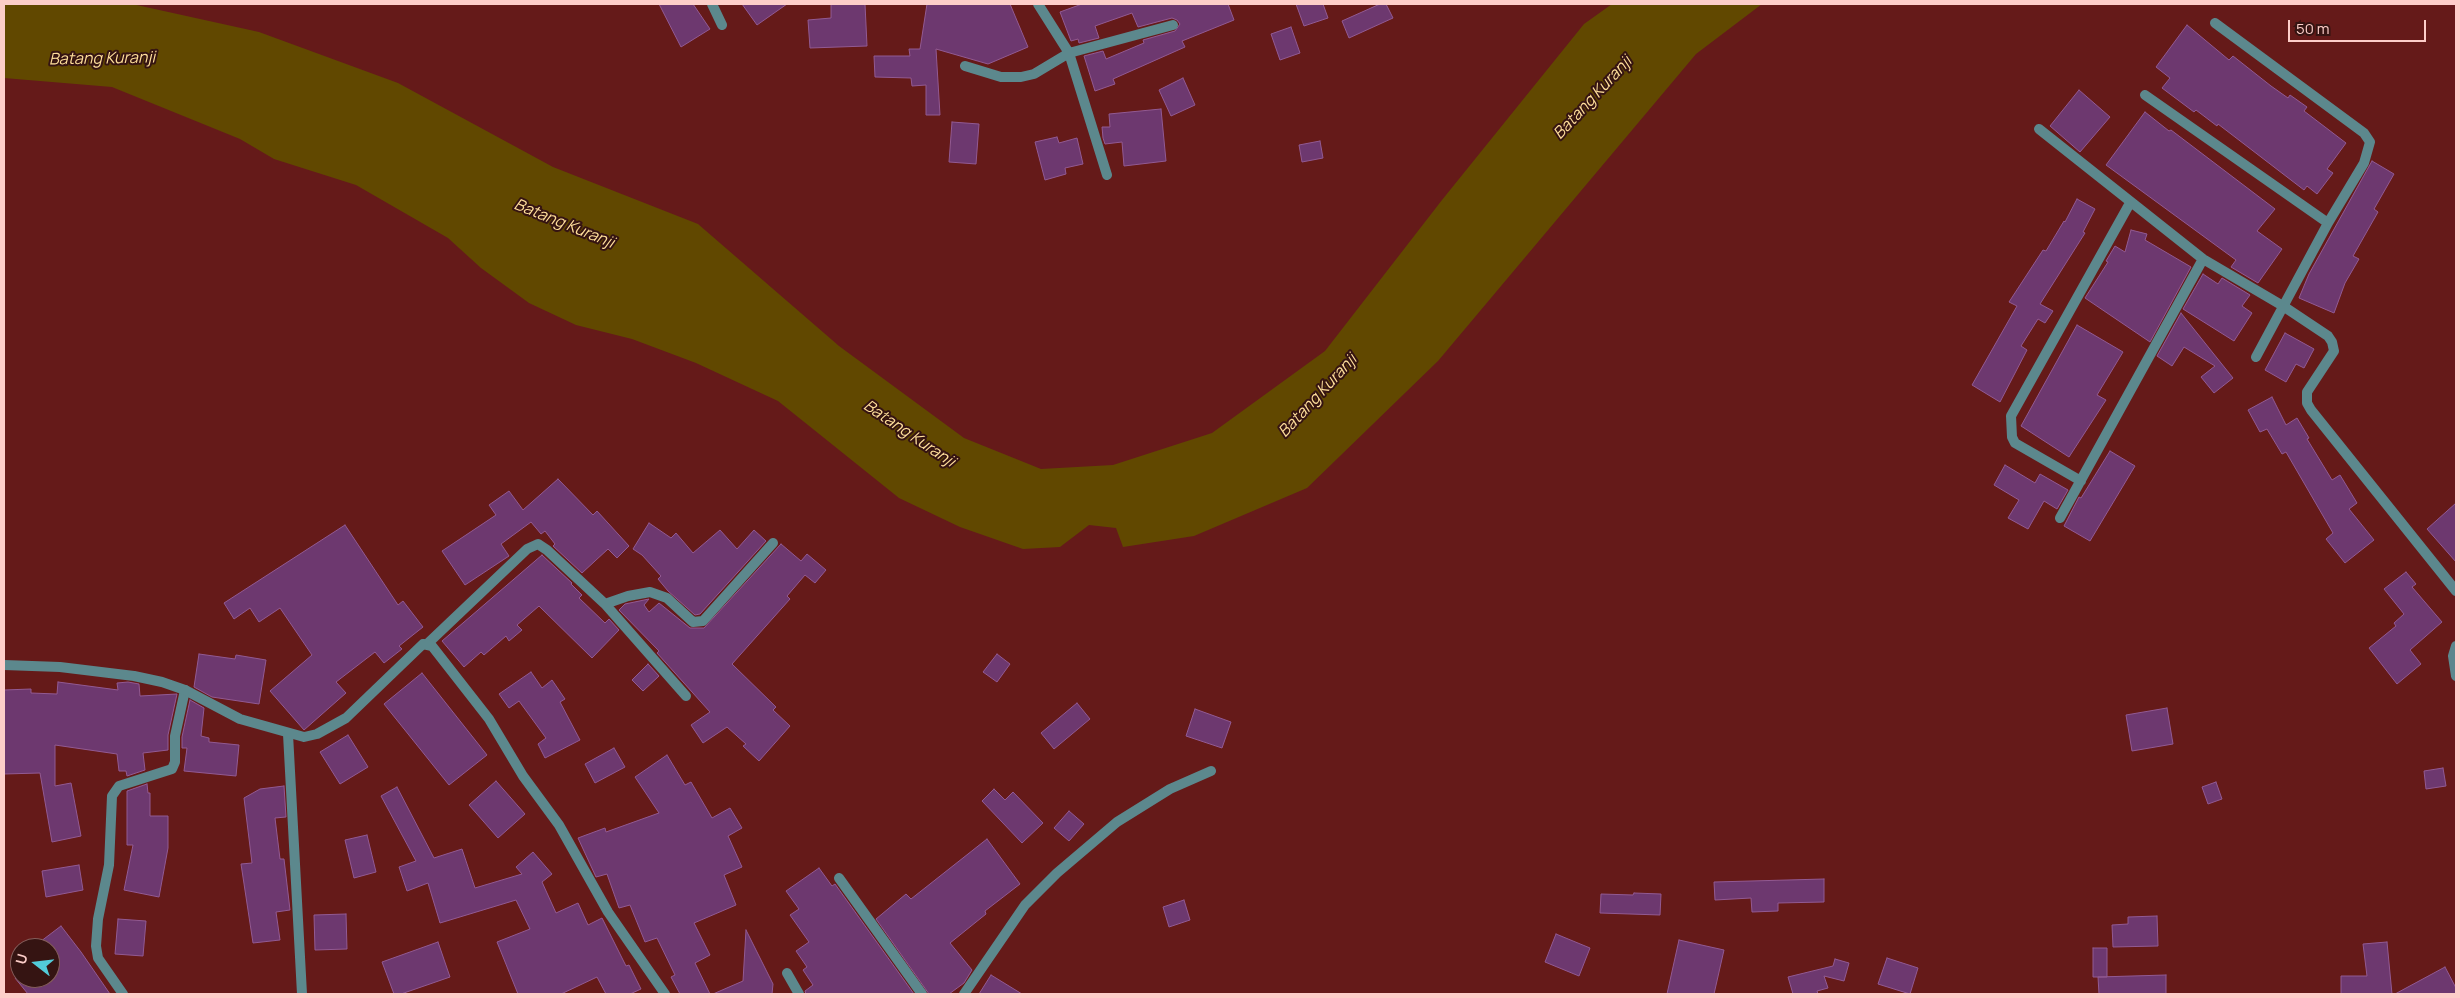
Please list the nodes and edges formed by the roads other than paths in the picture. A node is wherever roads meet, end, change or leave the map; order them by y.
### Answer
1 (712, 4) edge
2 (1038, 4) edge
3 (2216, 23) dead end
4 (722, 24) dead end
5 (1173, 25) dead end
6 (1069, 53) junction
7 (965, 66) dead end
8 (2145, 95) dead end
9 (2039, 129) dead end
10 (1107, 175) dead end
11 (2130, 203) junction
12 (2328, 223) junction
13 (2203, 259) junction
14 (2283, 306) junction
15 (2256, 357) dead end
16 (2081, 480) junction
17 (2060, 518) dead end
18 (773, 543) dead end
19 (2456, 591) edge
20 (605, 604) junction
21 (423, 646) junction
22 (2456, 646) edge
23 (4, 665) edge
24 (2456, 676) edge
25 (185, 690) junction
26 (686, 696) dead end
27 (288, 734) junction
28 (1212, 771) dead end
29 (839, 878) dead end
30 (787, 973) dead end
31 (123, 994) edge
32 (302, 994) edge
33 (665, 994) edge
34 (799, 994) edge
35 (922, 994) edge
36 (964, 994) edge

1 - 4 street
2 - 6 street
3 - 12 street
5 - 6 street
6 - 7 street
6 - 10 street
8 - 12 street
9 - 11 street
11 - 13 street
11 - 16 street
12 - 14 street
13 - 14 street
13 - 16 street
14 - 15 street
14 - 19 street
16 - 17 street
18 - 20 street
20 - 21 street
20 - 26 street
21 - 27 street
21 - 33 street
22 - 24 street
23 - 25 street
25 - 27 street
25 - 31 street
27 - 32 street
28 - 36 street
29 - 35 street
30 - 34 street

